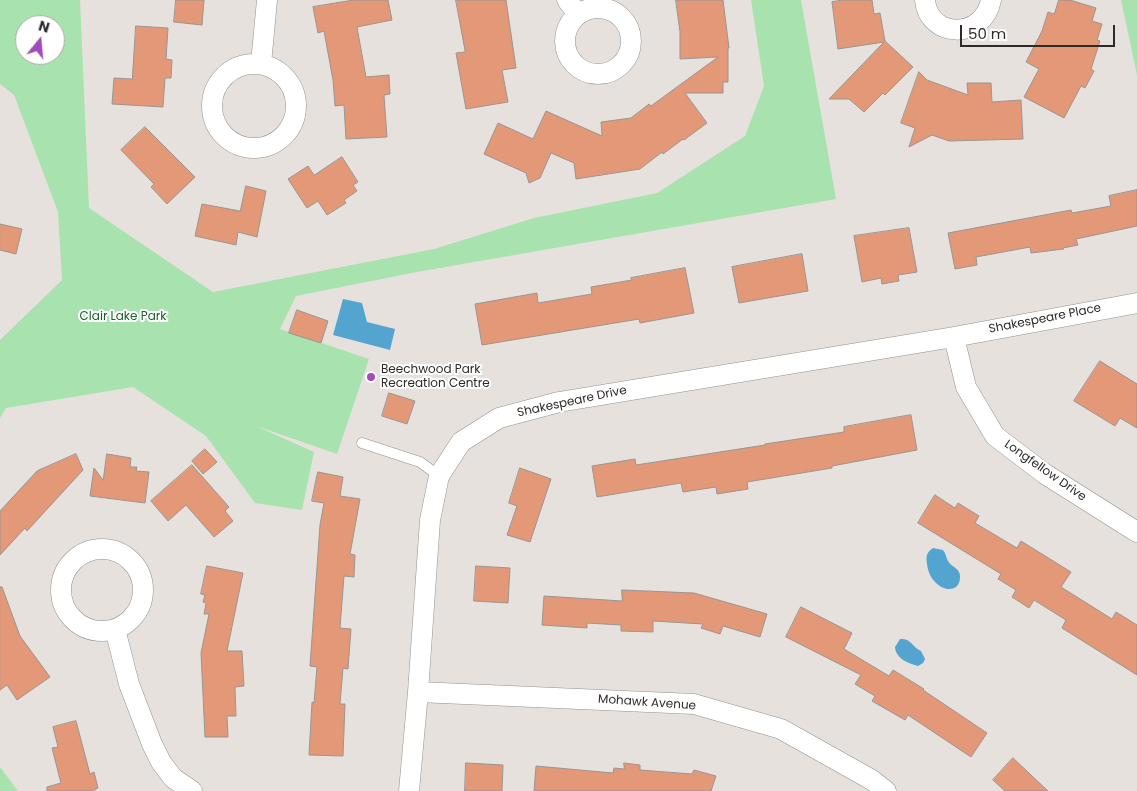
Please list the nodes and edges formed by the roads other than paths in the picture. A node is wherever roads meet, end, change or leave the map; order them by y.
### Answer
1 (266, 0) edge
2 (925, 0) edge
3 (991, 0) edge
4 (261, 64) junction
5 (1137, 303) edge
6 (954, 337) junction
7 (362, 442) dead end
8 (439, 476) junction
9 (1137, 532) edge
10 (115, 630) junction
11 (418, 692) junction
12 (192, 791) edge
13 (409, 791) edge
14 (886, 791) edge

1 - 4 street
2 - 3 street
4 - 4 street
5 - 6 street, Shakespeare Place
6 - 8 street, Shakespeare Drive
6 - 9 street, Longfellow Drive
7 - 8 lane
8 - 11 street, Shakespeare Drive
10 - 10 street
10 - 12 street
11 - 13 street, Shakespeare Drive
11 - 14 street, Mohawk Avenue

